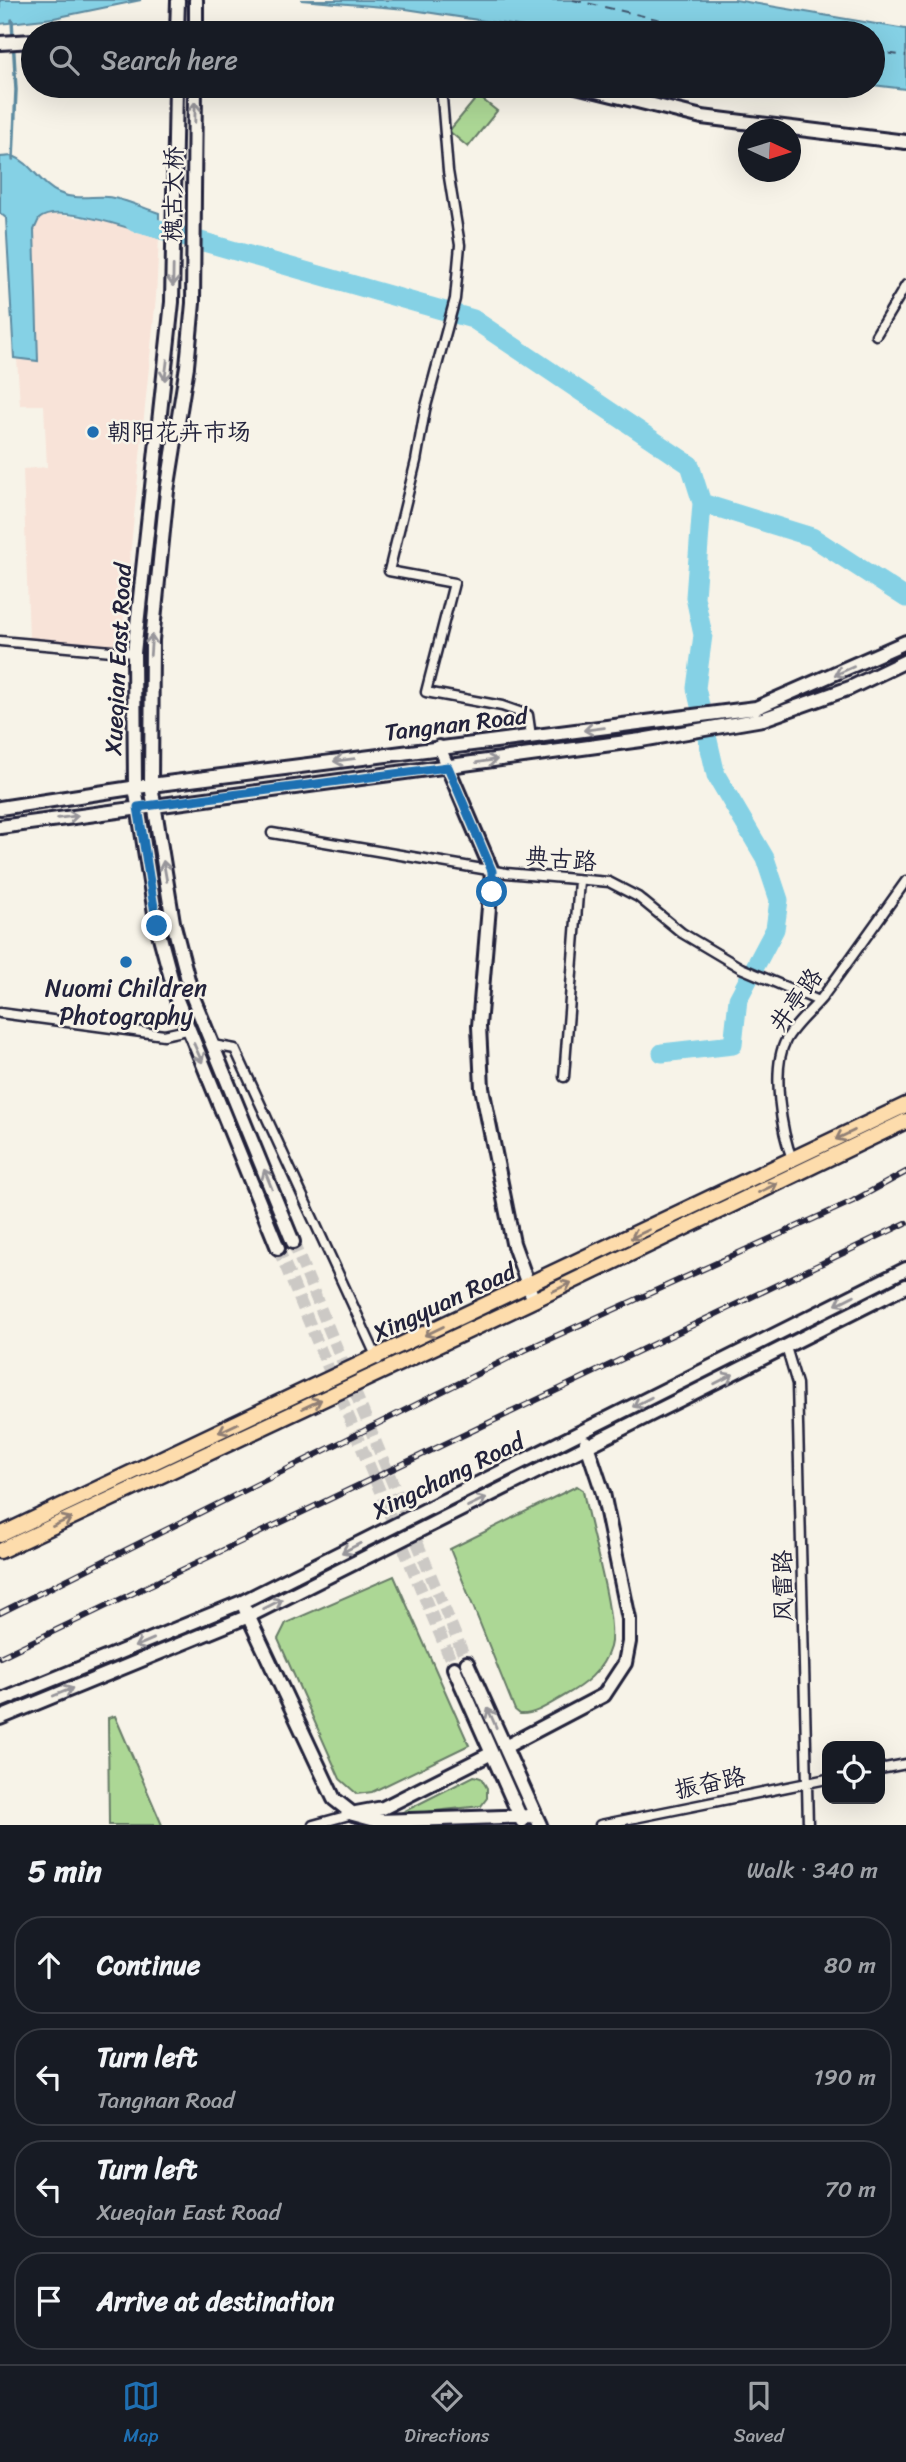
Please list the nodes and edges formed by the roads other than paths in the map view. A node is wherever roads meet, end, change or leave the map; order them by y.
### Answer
1 (178, 0) edge
2 (196, 0) edge
3 (177, 21) edge
4 (196, 21) edge
5 (21, 42) edge
6 (0, 43) edge
7 (176, 98) edge
8 (195, 98) edge
9 (442, 98) edge
10 (625, 98) edge
11 (906, 142) edge
12 (906, 285) edge
13 (172, 302) joint
14 (193, 303) joint
15 (876, 335) dead end
16 (1, 641) edge
17 (906, 642) edge
18 (0, 653) edge
19 (134, 653) junction
20 (906, 661) edge
21 (743, 716) junction
22 (531, 736) junction
23 (439, 747) junction
24 (448, 767) junction
25 (151, 785) junction
26 (135, 788) junction
27 (138, 807) junction
28 (0, 808) edge
29 (0, 827) edge
30 (272, 833) dead end
31 (492, 871) junction
32 (579, 881) junction
33 (906, 881) edge
34 (819, 1001) junction
35 (0, 1013) edge
36 (187, 1030) junction
37 (213, 1045) junction
38 (564, 1077) dead end
39 (906, 1105) edge
40 (906, 1121) edge
41 (793, 1161) junction
42 (293, 1242) tunnel mouth
43 (278, 1248) tunnel mouth
44 (906, 1269) edge
45 (906, 1286) edge
46 (531, 1293) junction
47 (786, 1347) junction
48 (380, 1365) junction
49 (582, 1432) junction
50 (589, 1448) junction
51 (0, 1535) edge
52 (0, 1550) edge
53 (242, 1602) junction
54 (249, 1616) junction
55 (467, 1663) tunnel mouth
56 (454, 1668) tunnel mouth
57 (0, 1702) edge
58 (0, 1717) edge
59 (505, 1747) junction
60 (490, 1754) junction
61 (906, 1764) edge
62 (885, 1768) edge
63 (822, 1780) edge
64 (807, 1782) junction
65 (352, 1814) junction
66 (522, 1821) edge
67 (538, 1821) edge
68 (313, 1825) edge
69 (600, 1825) edge
70 (808, 1825) edge

1 - 3 main road
2 - 4 main road
5 - 6 main road
7 -> 13 main road, 槐古大桥
14 -> 8 main road, 槐古大桥
9 - 22 street
10 - 11 main road
12 - 15 street
13 -> 19 main road, Xueqian East Road
25 -> 14 main road, Xueqian East Road
16 - 18 street
16 - 19 street
17 -> 21 main road, Tangnan Road
19 - 26 main road, Xueqian East Road
20 - 21 main road, Tangnan Road
21 -> 22 main road, Tangnan Road
24 -> 21 main road, Tangnan Road
22 - 23 main road, Tangnan Road
23 - 24 main road
23 -> 25 main road, Tangnan Road
24 - 27 main road, Tangnan Road
24 - 31 main road
25 - 26 main road, Tangnan Road
37 -> 25 main road, Xueqian East Road
26 - 27 main road, Xueqian East Road
26 - 28 main road, Tangnan Road
29 -> 27 main road, Tangnan Road
27 - 36 main road, Xueqian East Road
30 - 31 street, 典古路
31 - 32 street, 典古路
31 - 46 main road
32 - 34 street, 典古路
32 - 38 street
33 - 34 street, 井亭路
34 - 41 street, 井亭路
35 - 36 street
36 -> 43 main road, Xueqian East Road
42 -> 37 main road, Xueqian East Road
37 - 48 street
39 -> 41 main road, Xingyuan Road
46 -> 40 main road, Xingyuan Road
41 -> 46 main road, Xingyuan Road
44 -> 49 main road, Xingchang Road
45 - 47 main road, Xingchang Road
46 - 48 main road, Xingyuan Road
50 -> 47 main road, Xingchang Road
47 - 64 street, 风雷路
48 -> 51 main road, Xingyuan Road
52 -> 48 main road, Xingyuan Road
49 - 50 main road
49 -> 53 main road, Xingchang Road
54 -> 50 main road, Xingchang Road
50 - 59 main road
53 - 54 main road
53 -> 57 main road, Xingchang Road
58 -> 54 main road, Xingchang Road
54 - 65 main road
59 -> 55 main road
56 - 60 main road
59 - 67 main road
60 - 65 main road
60 - 66 main road
61 - 62 street
63 - 64 street, 振奋路
64 - 69 street, 振奋路
64 - 70 street, 风雷路
65 - 66 main road
65 - 68 street
66 - 67 main road

